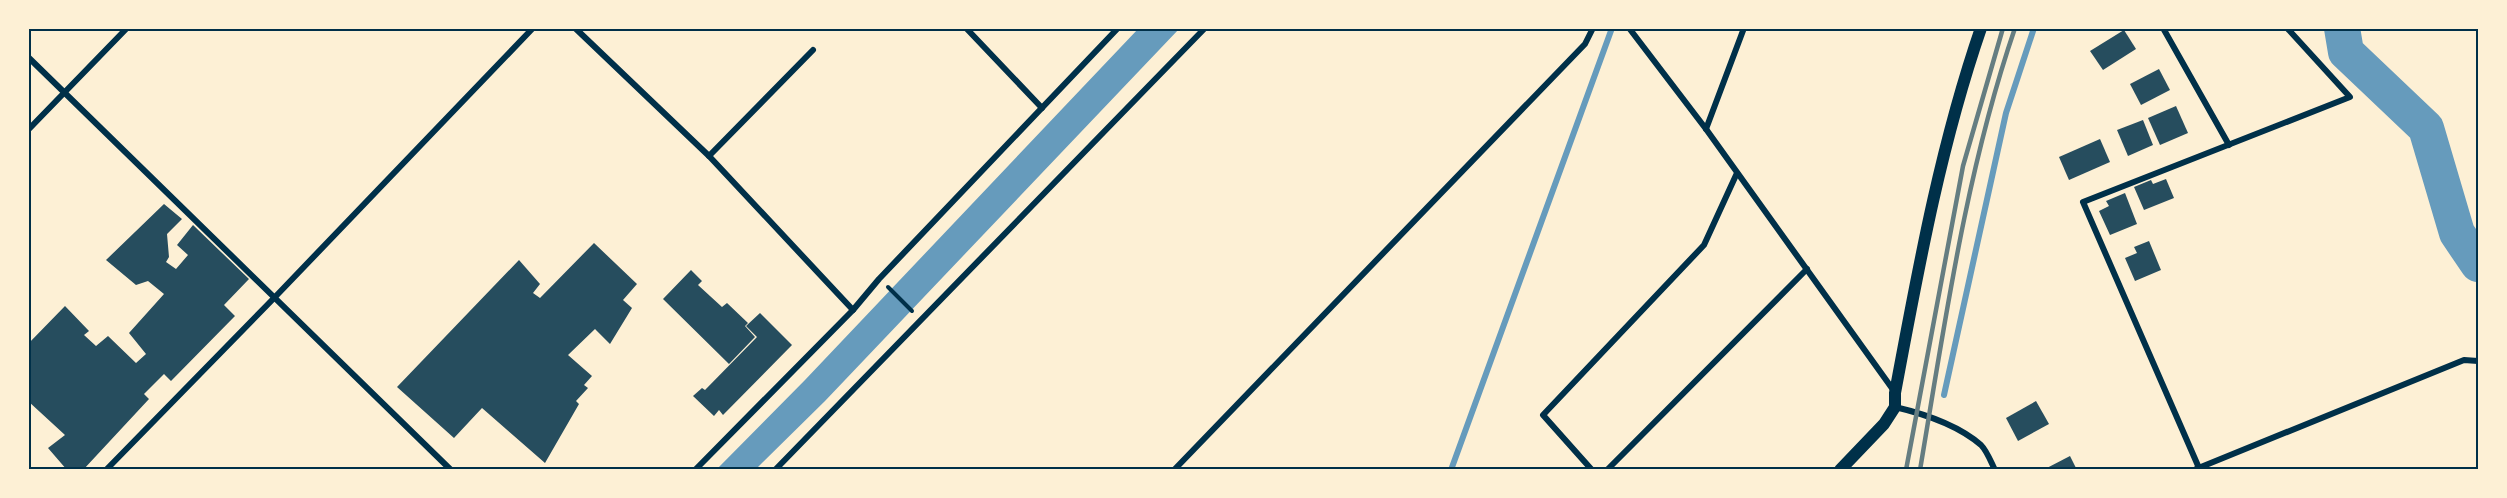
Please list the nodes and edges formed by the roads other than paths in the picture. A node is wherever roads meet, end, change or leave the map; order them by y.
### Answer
1 (128, 28) edge
2 (533, 28) edge
3 (575, 28) edge
4 (966, 28) edge
5 (1118, 28) edge
6 (1205, 28) edge
7 (1593, 28) edge
8 (1629, 28) edge
9 (1744, 28) edge
10 (1981, 28) edge
11 (2163, 28) edge
12 (2288, 28) edge
13 (813, 50) dead end
14 (28, 57) edge
15 (64, 93) junction
16 (1041, 108) junction
17 (1706, 129) junction
18 (28, 130) edge
19 (2229, 145) junction
20 (709, 156) junction
21 (1737, 173) junction
22 (1807, 269) junction
23 (276, 296) junction
24 (853, 310) junction
25 (2478, 361) edge
26 (1895, 393) junction
27 (1895, 407) junction
28 (2197, 469) edge
29 (106, 470) edge
30 (451, 470) edge
31 (695, 470) edge
32 (775, 470) edge
33 (1174, 470) edge
34 (1592, 470) edge
35 (1607, 470) edge
36 (1840, 470) edge
37 (1995, 470) edge

1 - 15 street
2 - 23 street
3 - 20 street
4 - 16 street
5 - 16 street
6 - 32 street
7 - 33 street
8 - 17 street
9 - 17 street
10 - 26 main road
11 - 19 street
12 - 19 street
13 - 20 street
14 - 15 street
15 - 18 street
15 - 23 street
16 - 24 street
17 - 21 street
19 - 28 street
20 - 24 street
21 - 22 street
21 - 34 street
22 - 26 street
22 - 35 street
23 - 29 street
23 - 30 street
24 - 31 street
25 - 28 street
26 - 27 main road
27 - 36 main road
27 - 37 street

